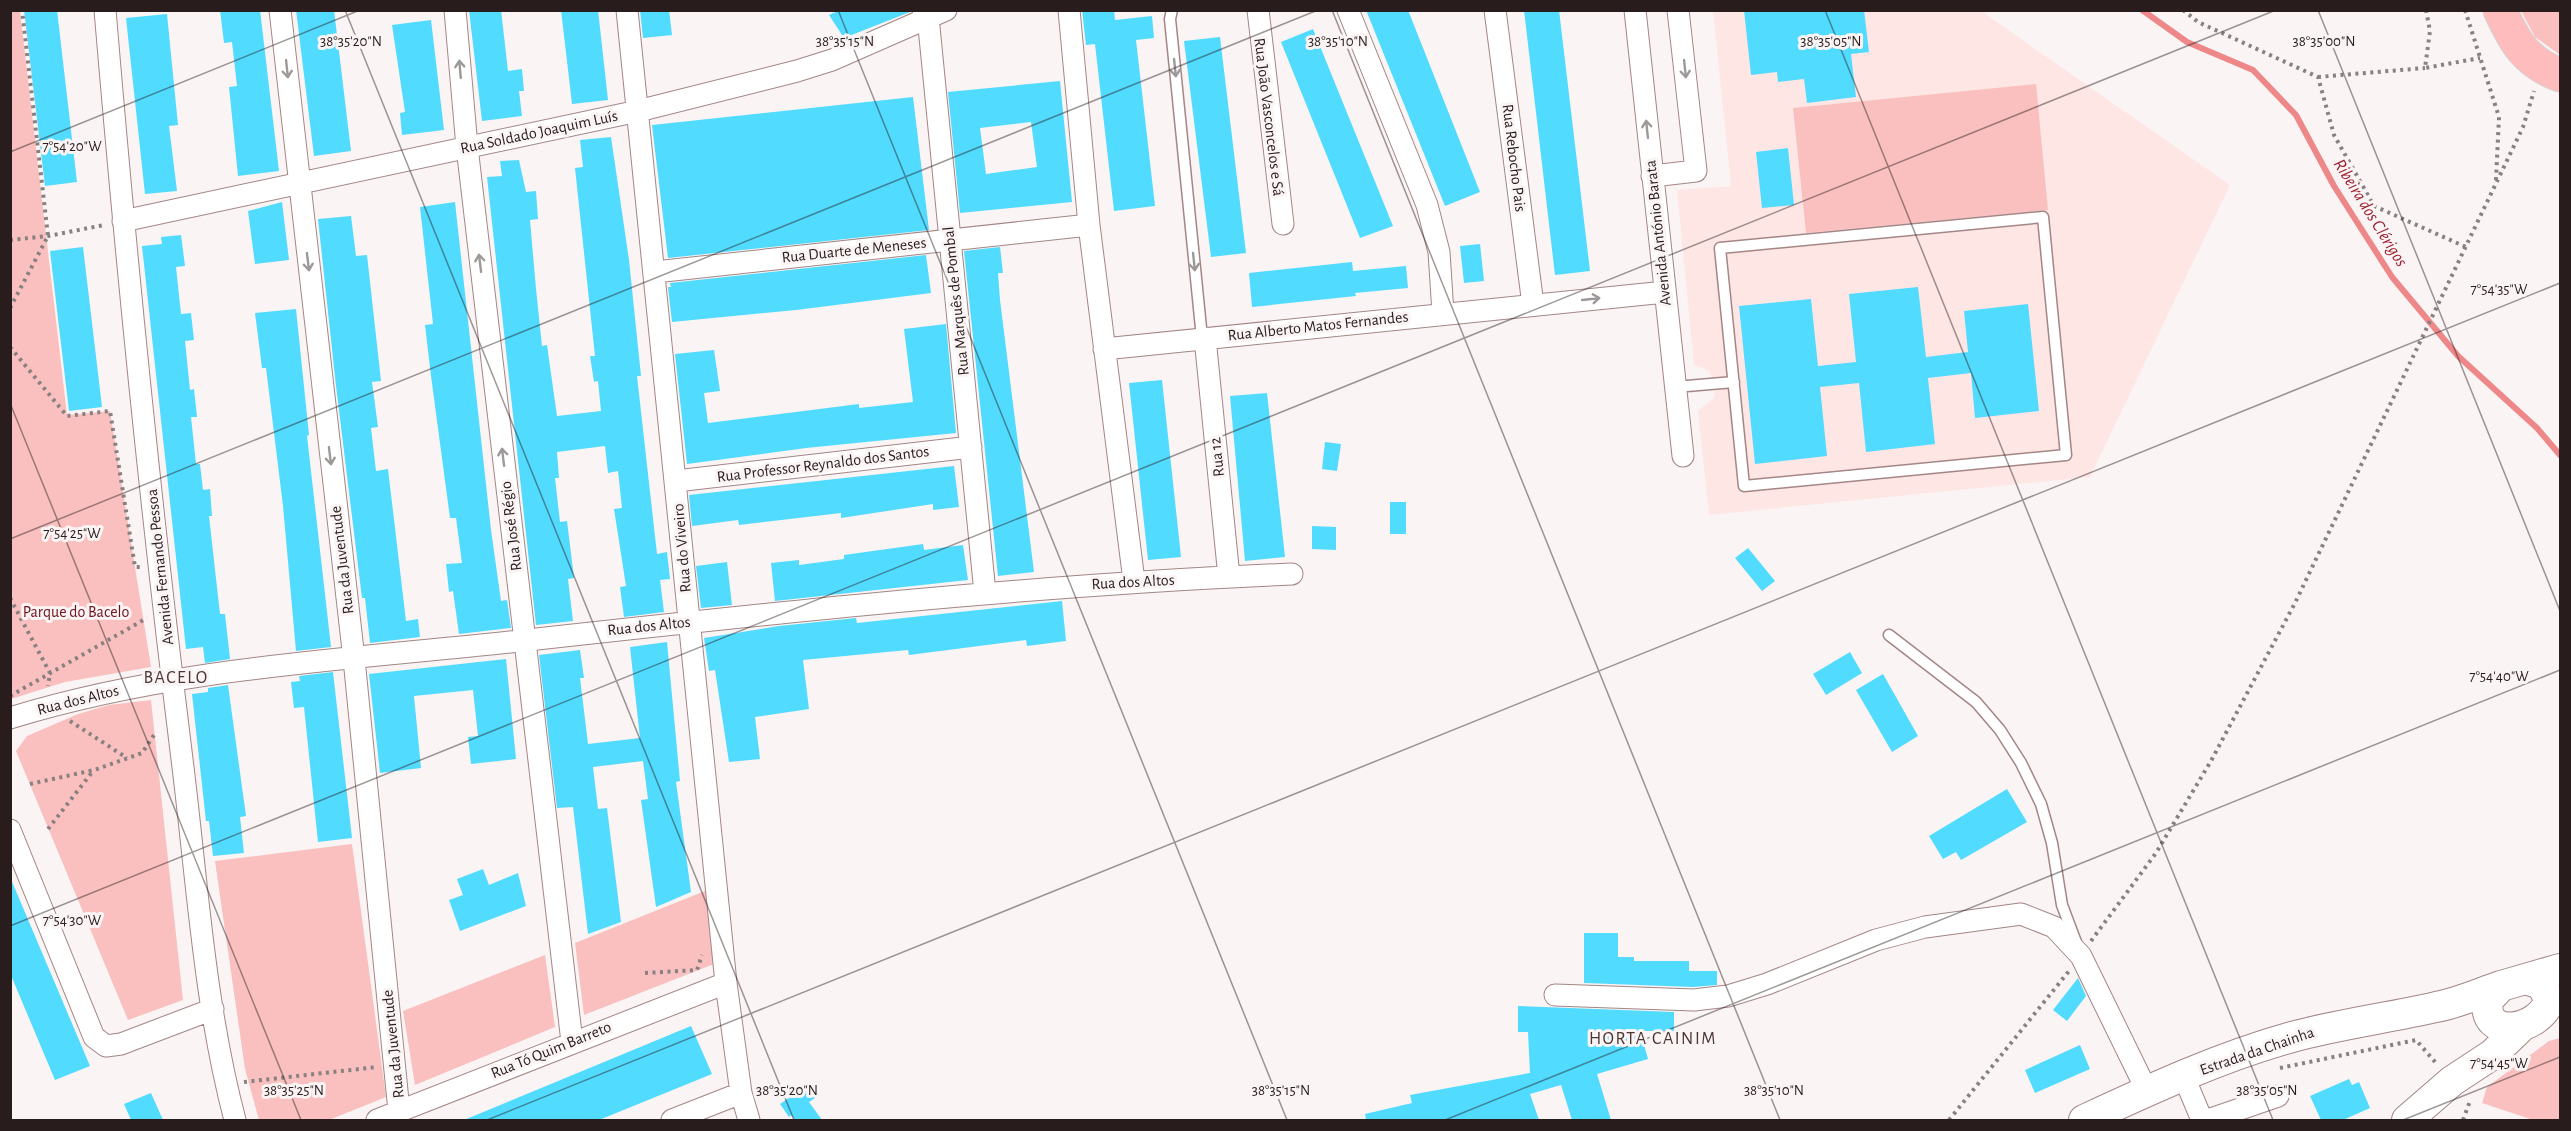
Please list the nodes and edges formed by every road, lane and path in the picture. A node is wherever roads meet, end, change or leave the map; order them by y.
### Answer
1 (22, 10) edge
2 (105, 10) edge
3 (280, 10) edge
4 (455, 10) edge
5 (627, 10) edge
6 (1069, 10) edge
7 (1172, 10) edge
8 (1258, 10) edge
9 (1348, 10) edge
10 (1495, 10) edge
11 (1635, 10) edge
12 (1678, 10) edge
13 (2183, 10) edge
14 (2426, 10) edge
15 (2465, 10) edge
16 (2500, 10) edge
17 (932, 13) edge
18 (2480, 58) junction
19 (2425, 68) junction
20 (2551, 72) edge
21 (2318, 77) junction
22 (638, 111) junction
23 (467, 147) junction
24 (1652, 176) junction
25 (299, 183) junction
26 (2496, 184) junction
27 (123, 221) junction
28 (1283, 224) dead end
29 (1089, 225) junction
30 (48, 236) junction
31 (950, 239) junction
32 (10, 240) edge
33 (2466, 247) junction
34 (655, 272) junction
35 (1665, 292) junction
36 (1533, 305) junction
37 (10, 308) edge
38 (1443, 313) junction
39 (1203, 338) junction
40 (10, 347) edge
41 (1104, 349) junction
42 (1734, 382) junction
43 (1675, 387) junction
44 (971, 447) junction
45 (1683, 456) dead end
46 (676, 481) junction
47 (135, 567) dead end
48 (1292, 574) dead end
49 (1229, 577) junction
50 (1134, 581) junction
51 (985, 592) junction
52 (10, 598) edge
53 (153, 615) dead end
54 (689, 622) junction
55 (1889, 635) dead end
56 (524, 640) junction
57 (354, 659) junction
58 (50, 673) junction
59 (172, 679) junction
60 (48, 687) dead end
61 (10, 696) edge
62 (10, 718) edge
63 (67, 719) dead end
64 (154, 735) dead end
65 (128, 758) junction
66 (94, 770) junction
67 (30, 784) dead end
68 (48, 829) dead end
69 (10, 830) edge
70 (703, 950) dead end
71 (2081, 956) junction
72 (645, 973) dead end
73 (726, 983) junction
74 (1555, 995) dead end
75 (2542, 996) edge
76 (2438, 1007) junction
77 (213, 1009) junction
78 (2489, 1017) junction
79 (572, 1042) junction
80 (396, 1065) junction
81 (2273, 1070) dead end
82 (2184, 1077) junction
83 (249, 1082) dead end
84 (2147, 1091) junction
85 (2467, 1092) junction
86 (741, 1093) junction
87 (2278, 1096) dead end
88 (399, 1111) junction
89 (235, 1120) edge
90 (377, 1120) edge
91 (672, 1120) edge
92 (749, 1120) edge
93 (1949, 1120) edge
94 (2084, 1120) edge
95 (2202, 1120) edge
96 (2208, 1120) edge
97 (2407, 1120) edge
98 (2463, 1120) edge

1 - 30 path
2 - 27 street, Avenida Fernando Pessoa
3 -> 25 street, Rua da Juventude
23 -> 4 street, Rua José Régio
5 - 22 street, Rua do Viveiro
6 - 29 street
7 -> 39 lane
8 - 28 street, Rua João Vasconcelos e Sá
9 - 38 street
10 - 36 street, Rua Rebocho Pais
24 -> 11 street, Avenida António Barata
12 -> 24 street
13 - 21 path
14 - 19 path
15 - 18 path
16 - 20 main road
17 - 22 street, Rua Soldado Joaquim Luís
17 - 31 street, Rua Marquês de Pombal
18 - 19 path
18 - 26 path
19 - 21 path
20 - 26 path
21 - 33 path
22 - 23 street, Rua Soldado Joaquim Luís
22 - 34 street, Rua do Viveiro
23 - 25 street, Rua Soldado Joaquim Luís
56 -> 23 street, Rua José Régio
24 - 35 street, Avenida António Barata
25 - 27 street, Rua Soldado Joaquim Luís
25 -> 57 street, Rua da Juventude
26 - 33 path
27 - 30 path
27 - 59 street, Avenida Fernando Pessoa
29 - 31 street, Rua Duarte de Meneses
29 - 41 street
30 - 32 path
30 - 37 path
31 - 34 street, Rua Duarte de Meneses
31 - 44 street, Rua Marquês de Pombal
33 - 71 path
34 - 46 street, Rua do Viveiro
36 -> 35 street, Rua Alberto Matos Fernandes
35 - 43 street, Avenida António Barata
36 - 38 street, Rua Alberto Matos Fernandes
38 - 39 street, Rua Alberto Matos Fernandes
39 - 41 street, Rua Alberto Matos Fernandes
39 - 49 street, Rua 12
40 - 47 path
41 - 50 street
42 - 42 lane
42 - 43 lane
43 - 45 street, Avenida António Barata
44 - 46 street, Rua Professor Reynaldo dos Santos
44 - 51 street, Rua Marquês de Pombal
46 - 54 street, Rua do Viveiro
48 - 49 street, Rua dos Altos
49 - 50 street, Rua dos Altos
50 - 51 street, Rua dos Altos
51 - 54 street, Rua dos Altos
52 - 58 path
53 - 58 path
54 - 56 street, Rua dos Altos
54 - 73 street, Rua do Viveiro
55 - 71 lane
56 - 57 street, Rua dos Altos
56 - 79 street, Rua José Régio
57 - 59 street, Rua dos Altos
57 - 80 street, Rua da Juventude
58 - 60 path
58 - 61 path
59 - 62 street, Rua dos Altos
59 - 77 street, Avenida Fernando Pessoa
63 - 65 path
64 - 65 path
65 - 66 path
66 - 67 path
66 - 68 path
69 - 77 street
70 - 72 path
71 - 74 street
71 - 84 street
71 - 93 path
73 - 79 street, Rua Tó Quim Barreto
73 - 86 street, Rua do Viveiro
75 - 76 street
75 - 78 street
75 - 85 street
76 - 78 street
76 - 82 street, Estrada da Chainha
77 - 89 street, Avenida Fernando Pessoa
78 - 85 street
79 - 88 street, Rua Tó Quim Barreto
80 - 83 path
80 - 88 street, Rua da Juventude
81 - 85 path
82 - 84 street, Estrada da Chainha
82 - 95 street
84 - 94 street, Estrada da Chainha
85 - 97 street
85 - 98 path
86 - 91 street
86 - 92 street, Rua do Viveiro
87 - 96 street
88 - 90 street, Rua Tó Quim Barreto

